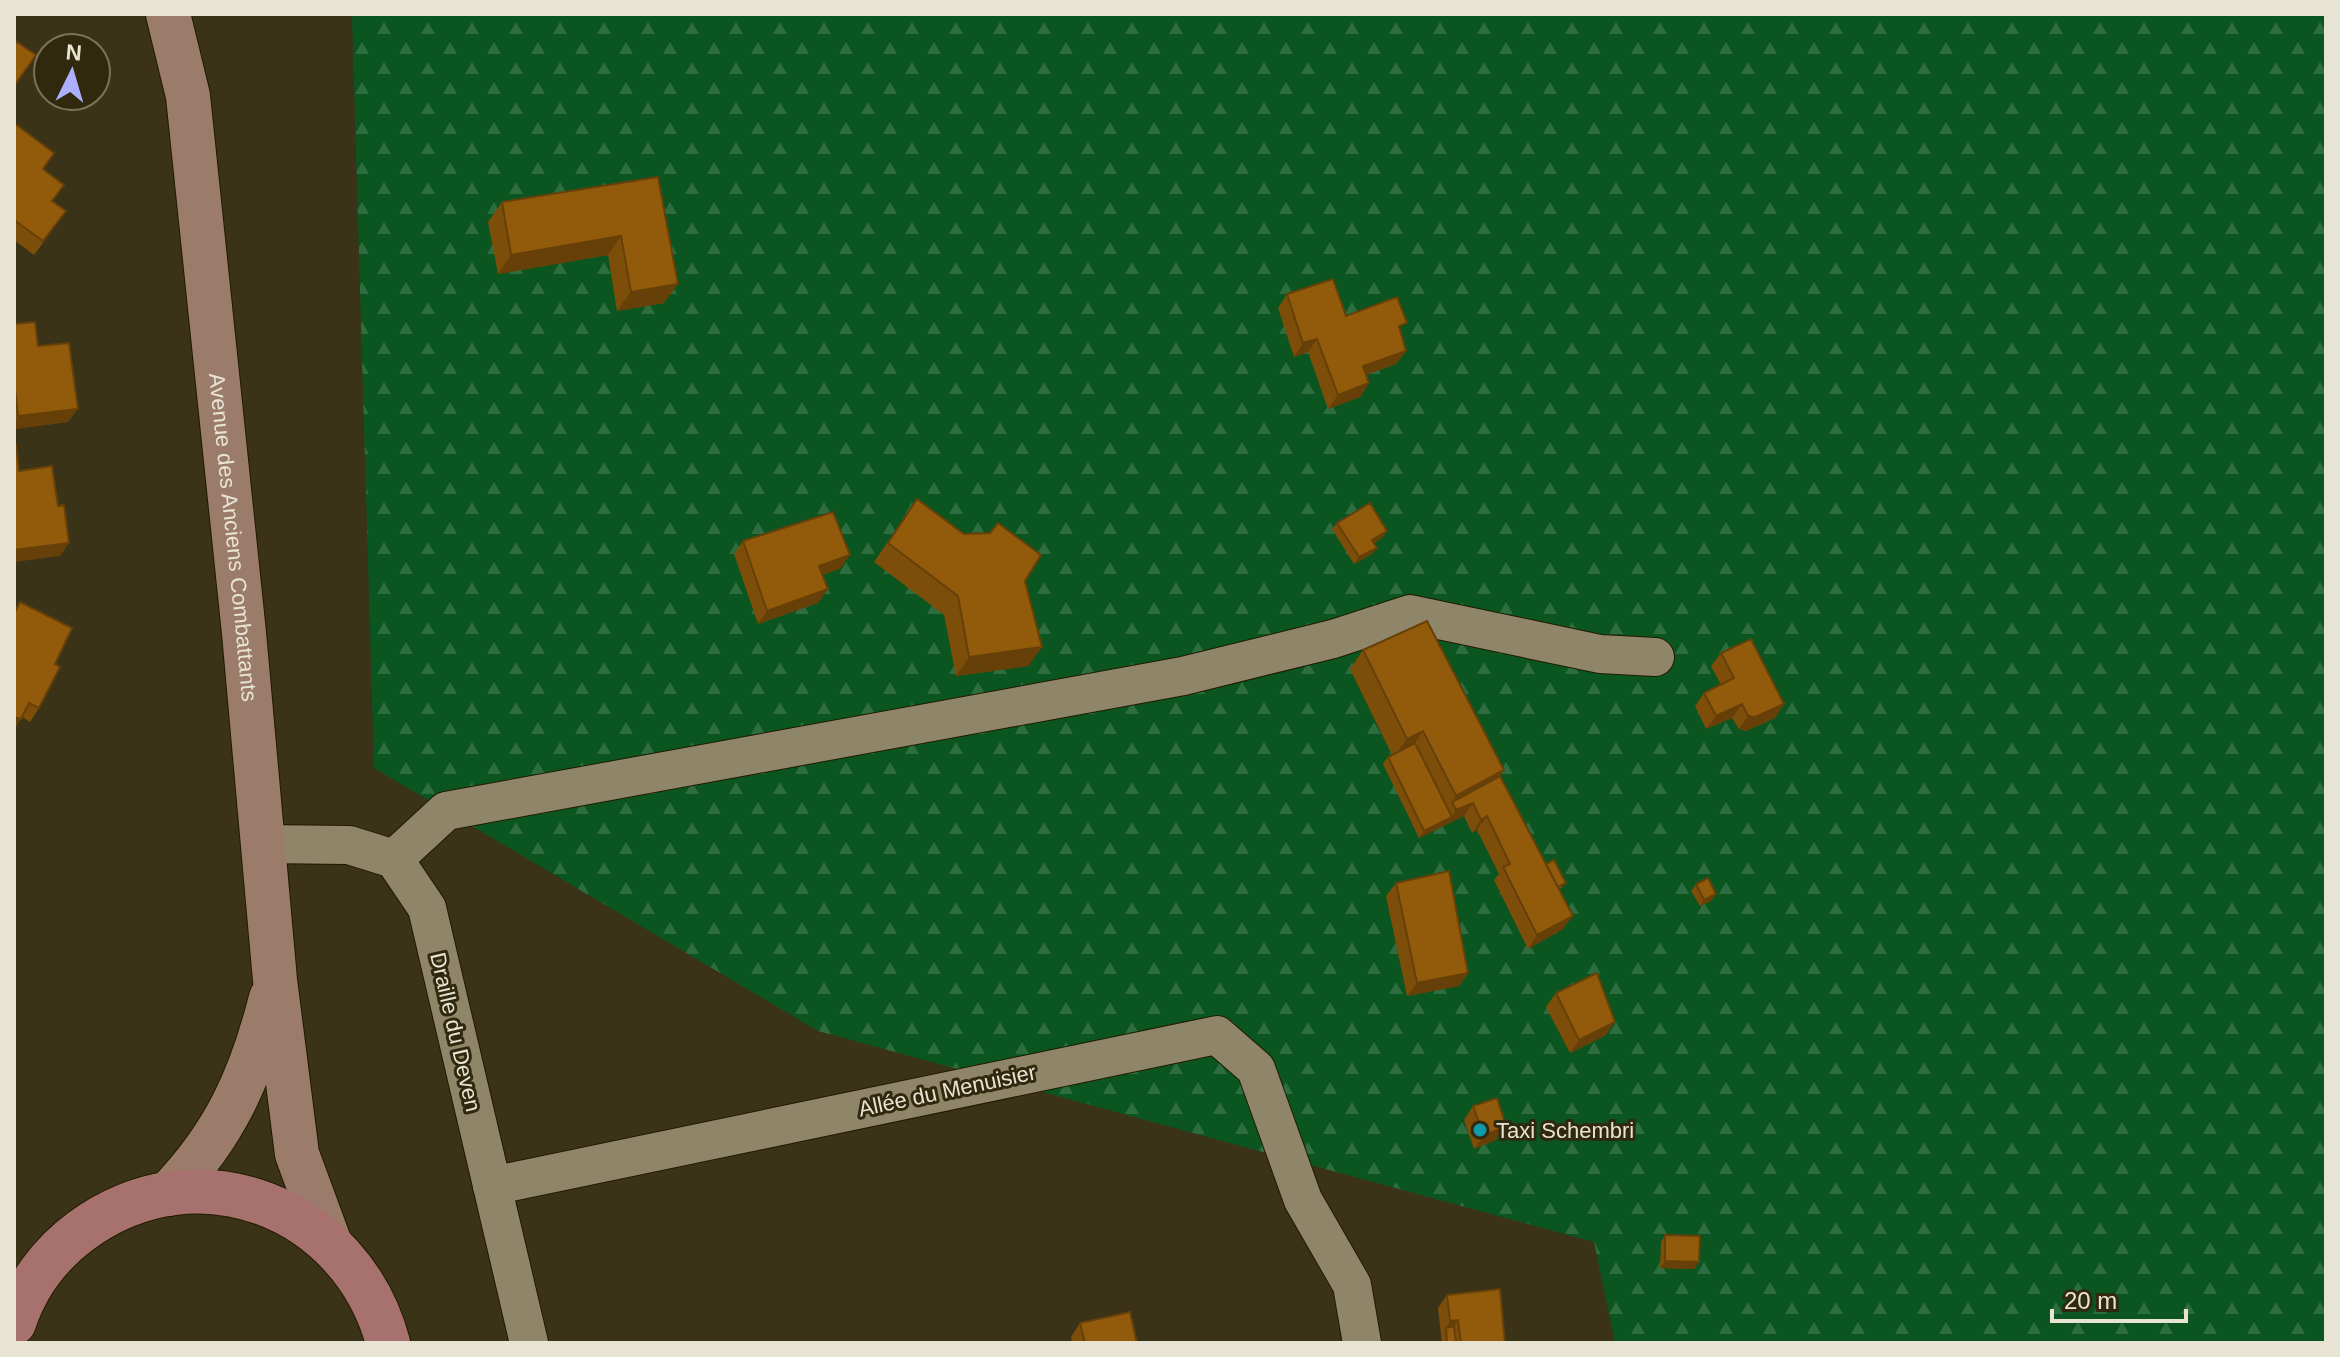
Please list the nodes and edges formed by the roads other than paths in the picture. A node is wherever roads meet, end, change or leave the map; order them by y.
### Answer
1 (168, 14) edge
2 (193, 14) edge
3 (188, 96) junction
4 (1655, 657) dead end
5 (263, 844) junction
6 (394, 859) junction
7 (275, 980) junction
8 (492, 1186) junction
9 (168, 1194) junction
10 (329, 1241) junction
11 (27, 1271) edge
12 (14, 1323) edge
13 (388, 1343) edge
14 (529, 1343) edge
15 (1362, 1343) edge

1 - 3 main road, Avenue des Anciens Combattants
2 - 3 main road, Avenue des Anciens Combattants
3 - 5 main road, Avenue des Anciens Combattants
4 - 6 street
5 - 6 street
5 - 7 main road, Avenue des Anciens Combattants
6 - 8 street, Draille du Deven
7 - 9 main road, Avenue des Anciens Combattants
7 - 10 main road, Avenue des Anciens Combattants
8 - 14 street, Draille du Deven
8 - 15 street, Allée du Menuisier
9 - 10 main road
9 - 11 main road
10 - 13 main road
11 - 12 main road

